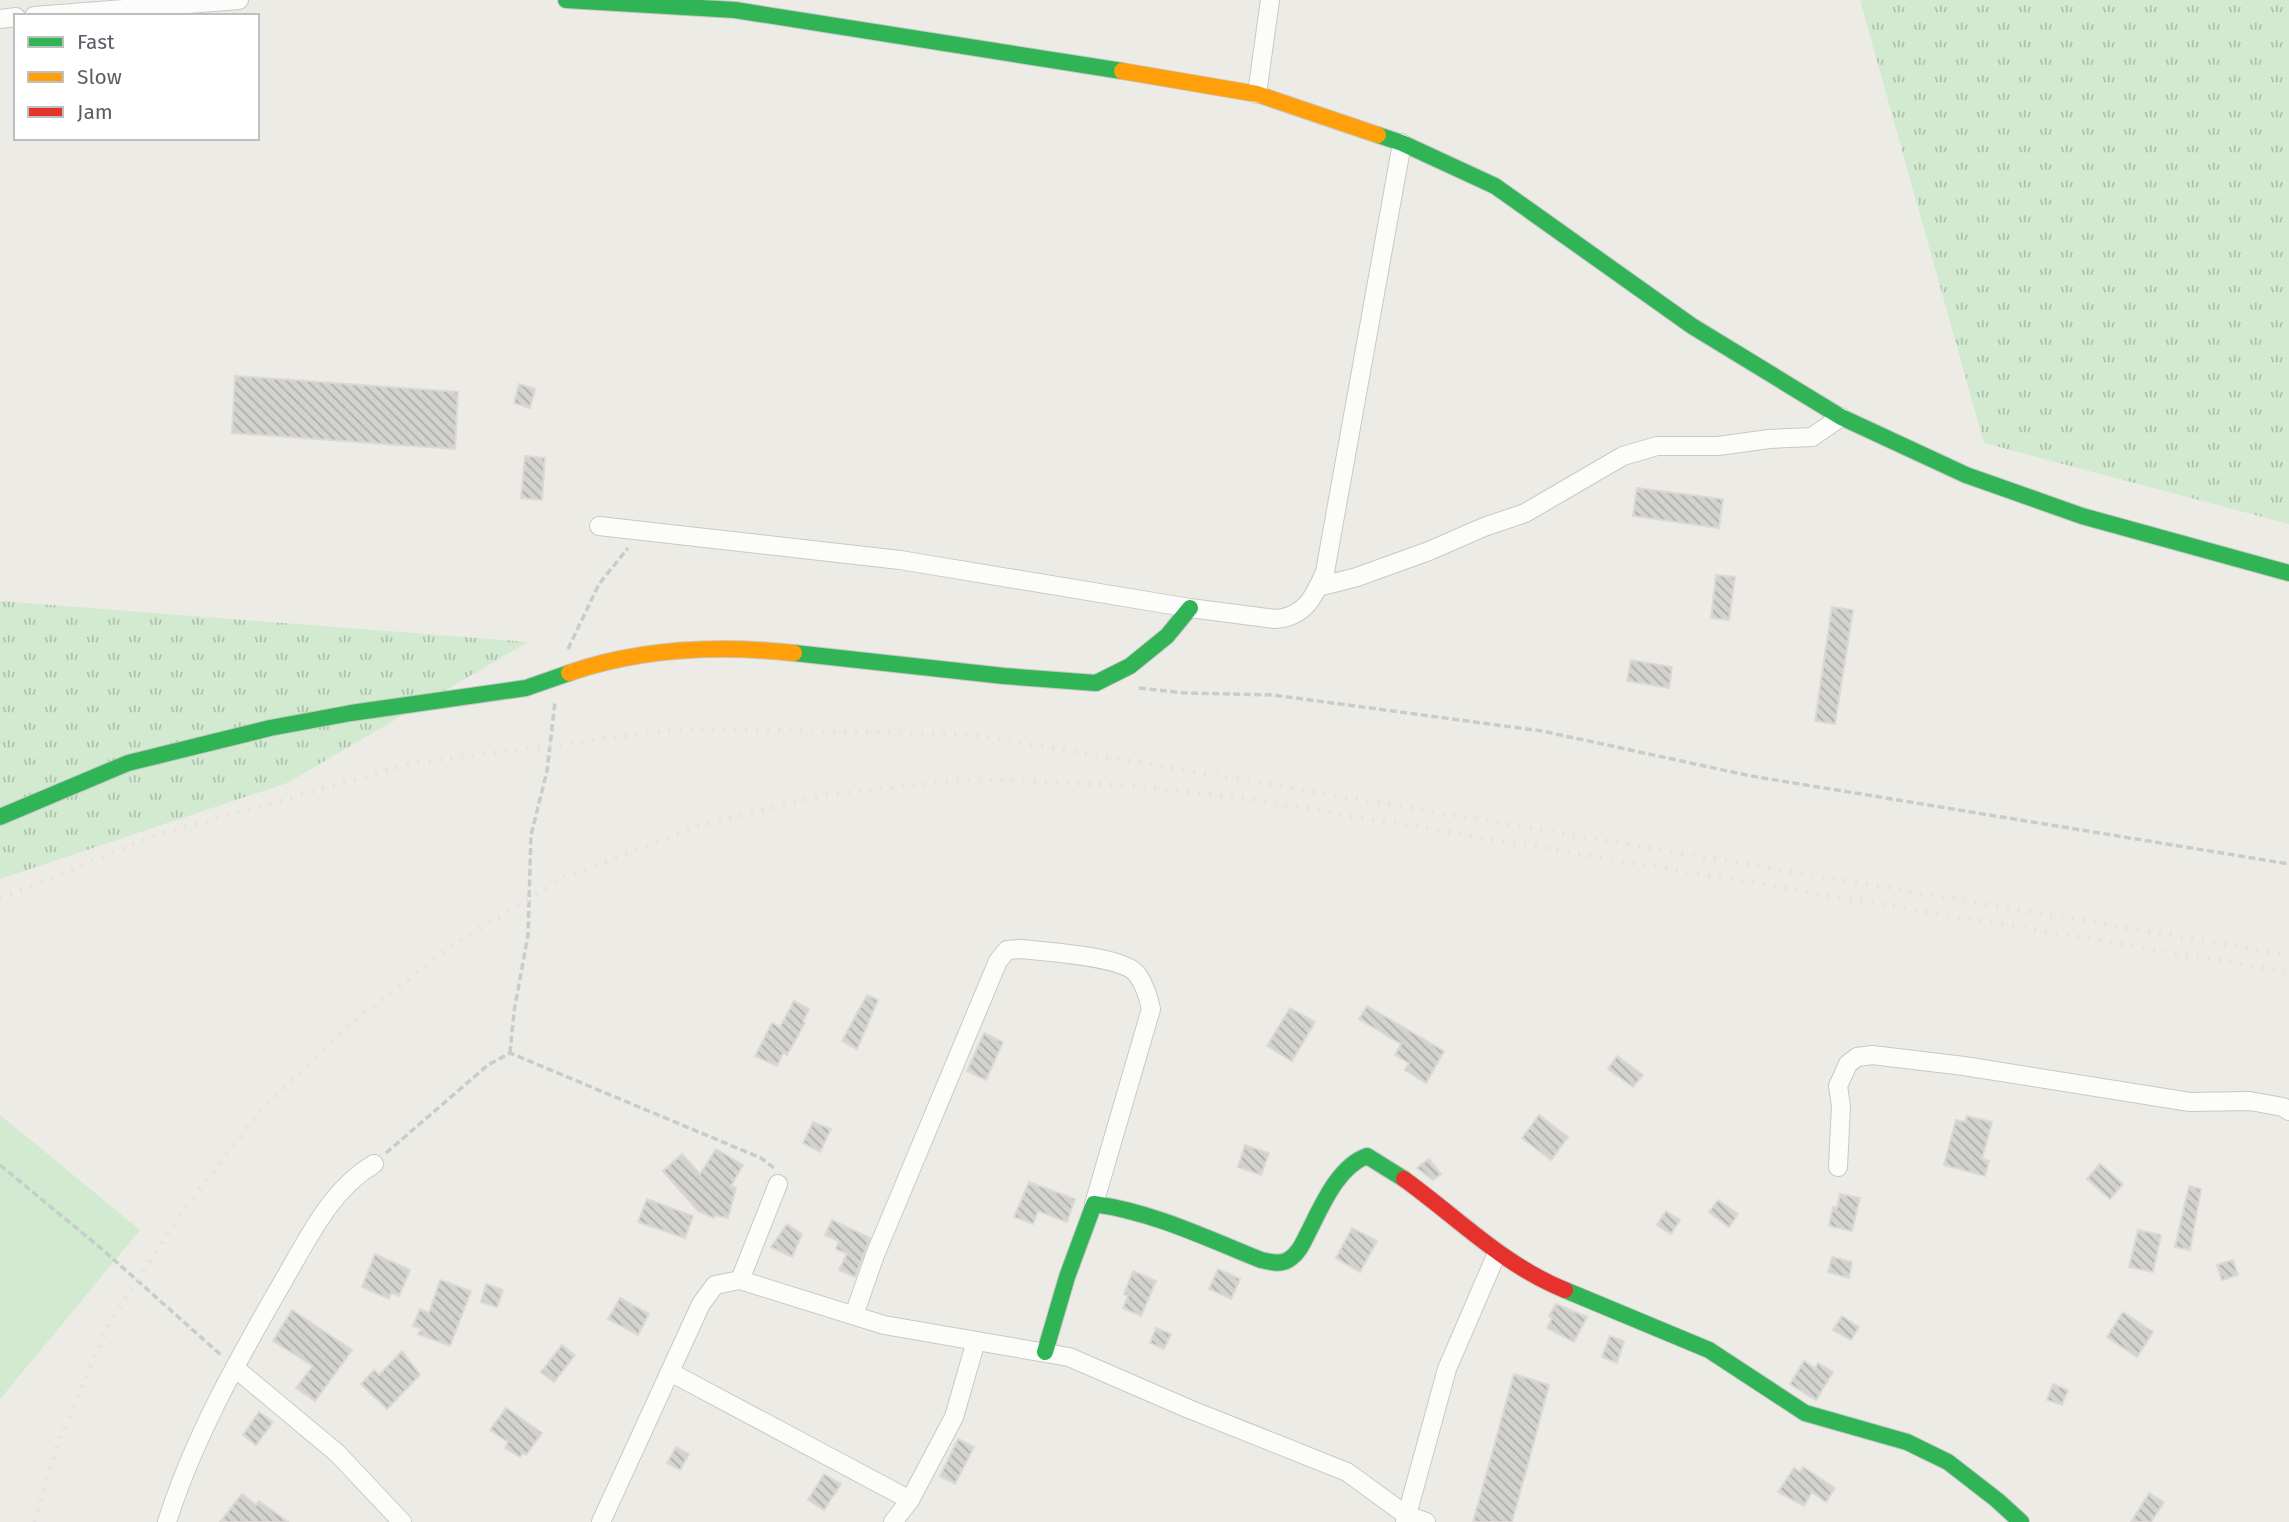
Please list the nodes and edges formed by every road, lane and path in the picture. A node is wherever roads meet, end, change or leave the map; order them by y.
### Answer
1 (239, 0) edge
2 (566, 0) edge
3 (1270, 0) edge
4 (60, 14) edge
5 (1257, 93) junction
6 (1402, 143) junction
7 (1841, 417) junction
8 (599, 526) dead end
9 (646, 531) junction
10 (2289, 572) edge
11 (1318, 587) junction
12 (1190, 608) junction
13 (554, 678) junction
14 (1134, 687) dead end
15 (0, 817) edge
16 (2289, 864) edge
17 (510, 1054) junction
18 (2289, 1111) edge
19 (374, 1164) joint
20 (0, 1165) edge
21 (1839, 1167) dead end
22 (779, 1184) joint
23 (1094, 1204) junction
24 (1497, 1253) junction
25 (740, 1280) junction
26 (854, 1315) junction
27 (976, 1341) junction
28 (1045, 1353) junction
29 (235, 1368) junction
30 (670, 1372) junction
31 (910, 1500) junction
32 (1406, 1518) edge
33 (167, 1522) edge
34 (402, 1522) edge
35 (601, 1522) edge
36 (893, 1522) edge
37 (1426, 1522) edge
38 (2021, 1522) edge

1 - 4 street
2 - 5 street
3 - 5 street
5 - 6 street
6 - 7 street
6 - 11 street
7 - 10 street
7 - 11 street
8 - 9 street
9 - 12 street
9 - 13 path
11 - 12 street
12 - 13 street
13 - 15 street
13 - 17 path
14 - 16 path
17 - 19 path
17 - 22 path
18 - 21 street
19 - 29 street
20 - 29 path
22 - 25 street
23 - 24 street
23 - 26 street
23 - 28 street
24 - 32 street
24 - 38 street
25 - 26 street
25 - 30 street
26 - 27 street
27 - 28 street
27 - 31 street
28 - 32 street
29 - 33 street
29 - 34 street
30 - 31 street
30 - 35 street
31 - 36 street
32 - 37 street

